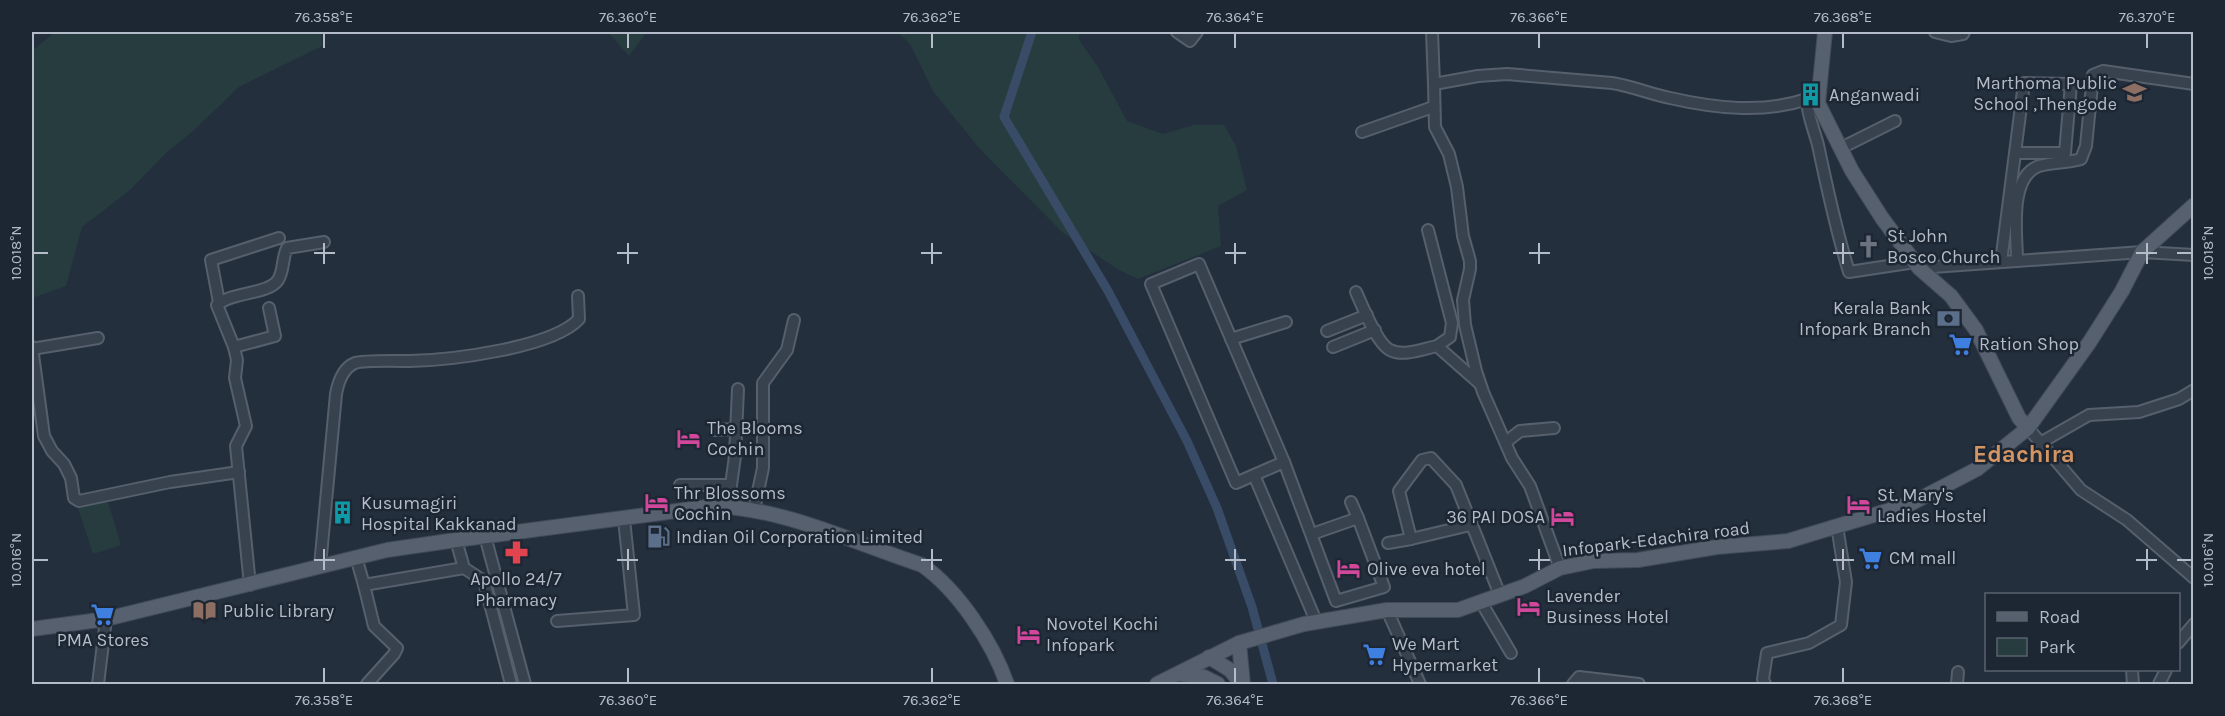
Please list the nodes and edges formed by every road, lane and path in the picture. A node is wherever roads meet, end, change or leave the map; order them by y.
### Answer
1 (1177, 32) edge
2 (1197, 32) edge
3 (1432, 32) edge
4 (1825, 32) edge
5 (1935, 32) edge
6 (1964, 32) edge
7 (1434, 84) junction
8 (2193, 84) edge
9 (1813, 101) junction
10 (1433, 107) junction
11 (1895, 121) dead end
12 (1362, 132) dead end
13 (1841, 148) junction
14 (2015, 153) junction
15 (2193, 205) edge
16 (1428, 230) dead end
17 (279, 238) dead end
18 (324, 242) dead end
19 (2142, 252) junction
20 (2193, 255) edge
21 (2017, 261) junction
22 (2001, 262) junction
23 (1917, 265) junction
24 (1356, 292) dead end
25 (578, 296) dead end
26 (219, 302) junction
27 (269, 308) dead end
28 (1366, 315) junction
29 (794, 320) dead end
30 (1286, 322) dead end
31 (1375, 330) junction
32 (1327, 331) dead end
33 (98, 338) dead end
34 (1231, 339) junction
35 (1437, 346) junction
36 (234, 347) junction
37 (1333, 347) dead end
38 (32, 348) edge
39 (1480, 383) junction
40 (738, 389) dead end
41 (2193, 390) edge
42 (1554, 428) dead end
43 (2028, 428) junction
44 (736, 429) junction
45 (715, 430) dead end
46 (1506, 442) junction
47 (2040, 443) junction
48 (1284, 462) junction
49 (238, 472) junction
50 (1254, 475) junction
51 (680, 485) dead end
52 (731, 485) junction
53 (1351, 502) dead end
54 (728, 507) junction
55 (754, 510) junction
56 (1358, 518) junction
57 (624, 519) junction
58 (1470, 525) junction
59 (1837, 526) junction
60 (1312, 534) junction
61 (485, 536) junction
62 (1411, 539) junction
63 (456, 540) junction
64 (1388, 543) dead end
65 (356, 557) junction
66 (320, 566) junction
67 (464, 568) junction
68 (1560, 568) junction
69 (2193, 575) edge
70 (250, 585) junction
71 (364, 585) junction
72 (1500, 595) junction
73 (1481, 602) junction
74 (1387, 610) junction
75 (106, 619) junction
76 (557, 621) dead end
77 (1316, 621) junction
78 (2193, 624) edge
79 (32, 629) edge
80 (2180, 640) edge
81 (1241, 642) junction
82 (1511, 653) dead end
83 (1209, 657) junction
84 (1958, 672) dead end
85 (1178, 674) junction
86 (98, 684) edge
87 (367, 684) edge
88 (511, 684) edge
89 (525, 684) edge
90 (1007, 684) edge
91 (1157, 684) edge
92 (1218, 684) edge
93 (1243, 684) edge
94 (1420, 684) edge
95 (1573, 684) edge
96 (1639, 684) edge
97 (1765, 684) edge
98 (1957, 684) edge

1 - 2 street
3 - 7 street
4 - 9 main road
5 - 6 street
7 - 9 street
7 - 10 street
8 - 21 street
9 - 13 main road
9 - 23 street
10 - 12 street
10 - 39 street
11 - 13 street
13 - 23 main road
14 - 14 street
14 - 22 street
15 - 19 main road
16 - 35 street
17 - 26 street
18 - 26 street
19 - 20 street
19 - 21 street
19 - 43 main road, Infopark-Edachira road
21 - 22 street
22 - 23 street
23 - 43 main road
24 - 28 street
25 - 66 street
26 - 36 street
27 - 36 street
28 - 31 street
28 - 32 street
29 - 55 street
30 - 34 street
31 - 35 street
31 - 37 street
33 - 38 street
34 - 48 street
34 - 50 street
35 - 39 street
36 - 49 street
38 - 49 street
39 - 46 street
40 - 44 street
41 - 47 street
42 - 46 street
43 - 47 street
43 - 59 main road, Infopark-Edachira road
44 - 45 street
44 - 52 street
46 - 68 street
47 - 69 street
48 - 50 street
48 - 60 street
49 - 70 street
50 - 77 street
51 - 52 street
52 - 54 street
53 - 56 street
54 - 55 main road
54 - 57 main road
55 - 90 main road
56 - 60 street
56 - 60 street
57 - 61 main road
57 - 76 street
58 - 62 street
58 - 62 street
58 - 72 street
59 - 68 main road, Infopark-Edachira road
59 - 97 street
61 - 63 main road
61 - 89 street
62 - 64 street
63 - 65 main road
63 - 67 street
65 - 66 main road
65 - 71 street
66 - 70 main road
67 - 71 street
67 - 88 street
68 - 72 main road, Infopark-Edachira road
70 - 75 main road
71 - 87 street
72 - 73 main road, Infopark-Edachira road
73 - 74 main road, Infopark-Edachira road
73 - 82 street
74 - 77 main road, Infopark-Edachira road
74 - 94 street
75 - 79 main road
75 - 86 street
77 - 81 main road, Infopark-Edachira road
78 - 80 street
81 - 83 main road, Infopark-Edachira road
81 - 93 main road
83 - 85 main road, Infopark-Edachira road
83 - 93 main road
84 - 98 street
85 - 91 main road, Infopark-Edachira road
85 - 92 main road
95 - 96 street

